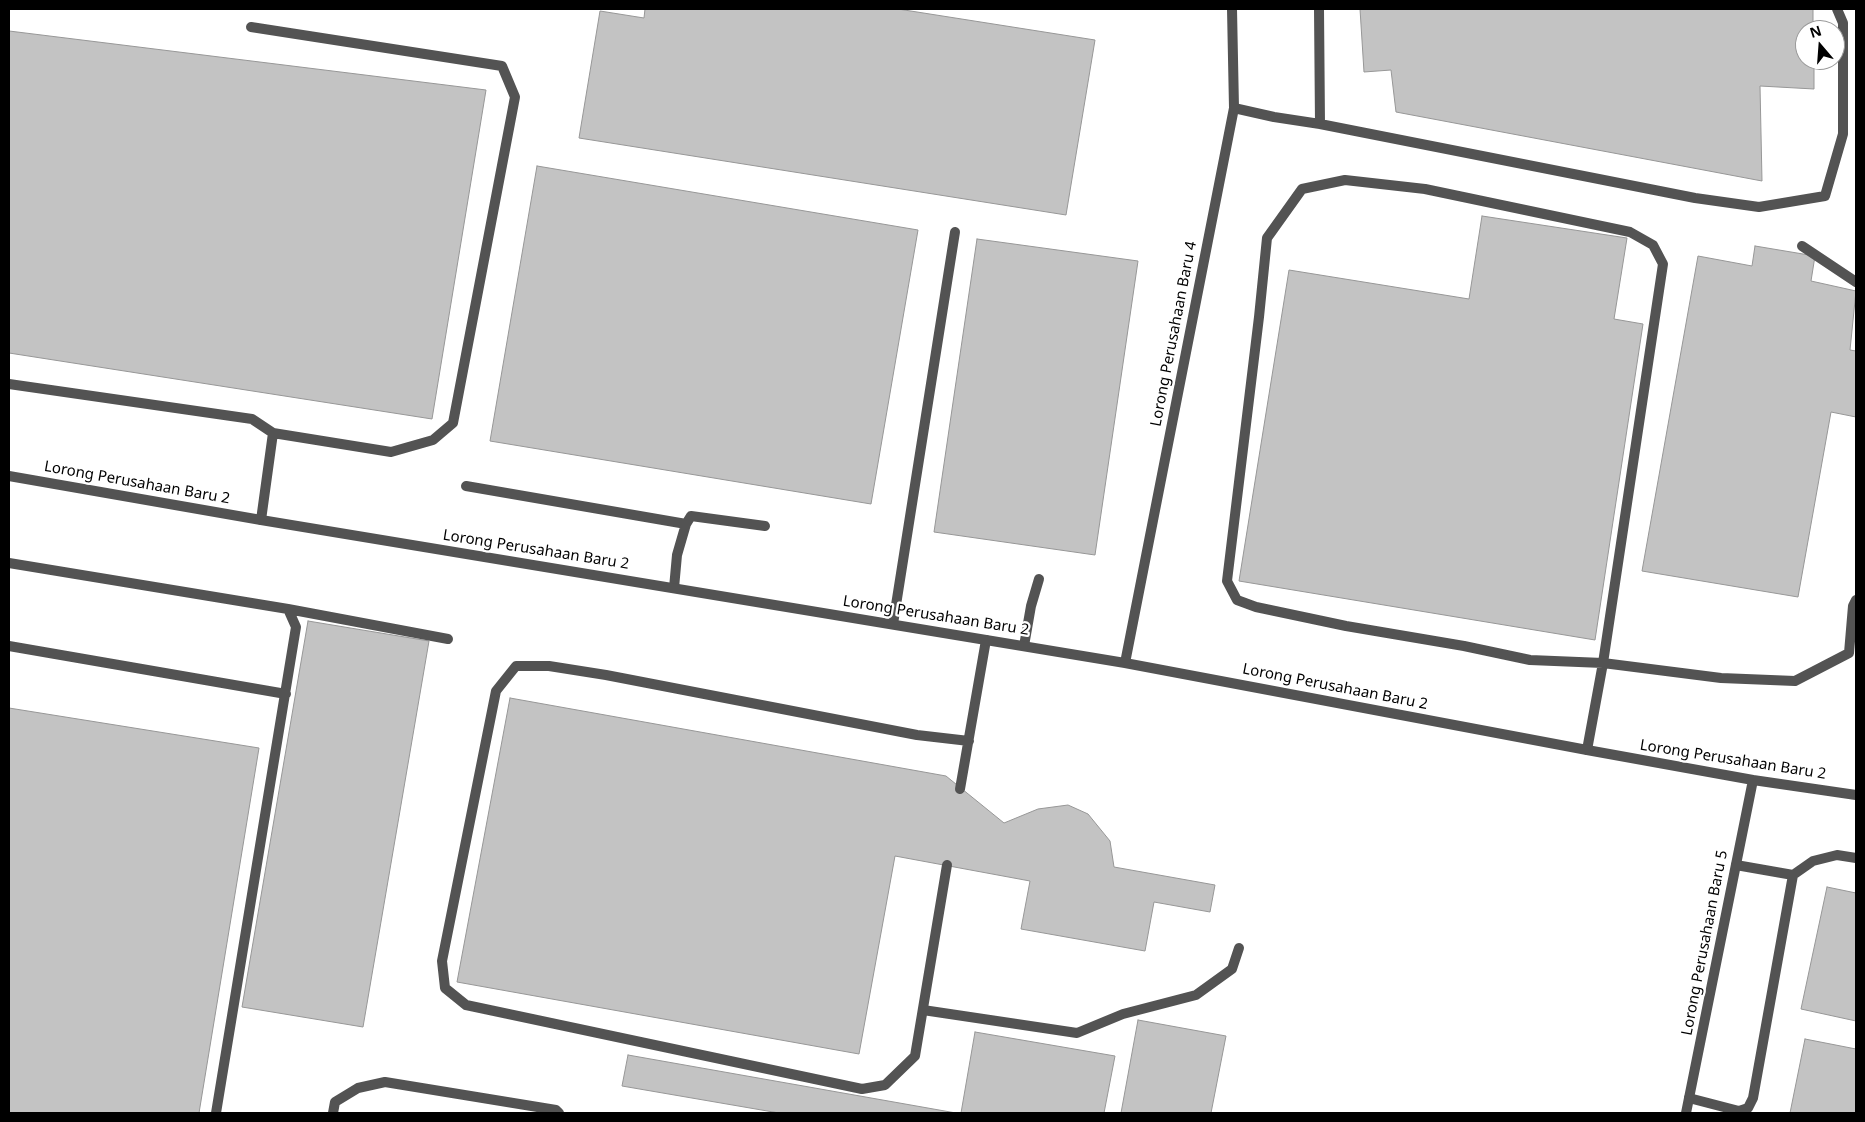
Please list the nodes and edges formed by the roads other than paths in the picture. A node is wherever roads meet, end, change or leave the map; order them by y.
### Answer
1 (1232, 9) edge
2 (1318, 9) edge
3 (1837, 9) edge
4 (251, 28) dead end
5 (1234, 108) junction
6 (1320, 124) junction
7 (955, 232) dead end
8 (1802, 246) dead end
9 (1856, 282) edge
10 (9, 384) edge
11 (273, 433) junction
12 (9, 476) edge
13 (466, 486) dead end
14 (261, 520) junction
15 (686, 524) junction
16 (765, 526) dead end
17 (9, 563) edge
18 (1039, 579) dead end
19 (674, 588) junction
20 (1856, 600) edge
21 (288, 609) junction
22 (893, 624) junction
23 (448, 639) dead end
24 (986, 640) junction
25 (9, 646) edge
26 (1024, 646) junction
27 (1124, 663) junction
28 (1604, 663) junction
29 (286, 694) junction
30 (969, 741) junction
31 (1587, 750) junction
32 (1753, 780) junction
33 (960, 789) dead end
34 (1856, 795) edge
35 (1856, 858) edge
36 (947, 865) dead end
37 (1736, 865) junction
38 (1793, 875) junction
39 (1239, 948) dead end
40 (923, 1010) junction
41 (1689, 1098) junction
42 (216, 1113) edge
43 (333, 1113) edge
44 (559, 1113) edge
45 (1686, 1113) edge

1 - 5 street, Lorong Perusahaan Baru 4
2 - 6 street
3 - 6 street
4 - 11 street
5 - 6 street
5 - 27 street, Lorong Perusahaan Baru 4
7 - 22 street
8 - 9 street
10 - 11 street
11 - 14 street
12 - 14 street, Lorong Perusahaan Baru 2
13 - 15 street
14 - 19 street, Lorong Perusahaan Baru 2
15 - 16 street
15 - 19 street
17 - 21 street
18 - 26 street
19 - 22 street, Lorong Perusahaan Baru 2
20 - 28 street
21 - 23 street
21 - 29 street
22 - 24 street, Lorong Perusahaan Baru 2
24 - 26 street, Lorong Perusahaan Baru 2
24 - 30 street
25 - 29 street
26 - 27 street, Lorong Perusahaan Baru 2
27 - 31 street, Lorong Perusahaan Baru 2
28 - 28 street
28 - 31 street
29 - 42 street
30 - 33 street
30 - 40 street
31 - 32 street, Lorong Perusahaan Baru 2
32 - 34 street, Lorong Perusahaan Baru 2
32 - 37 street, Lorong Perusahaan Baru 5
35 - 38 street
36 - 40 street
37 - 38 street
37 - 41 street, Lorong Perusahaan Baru 5
38 - 41 street
39 - 40 street
41 - 45 street, Lorong Perusahaan Baru 5
43 - 44 street

